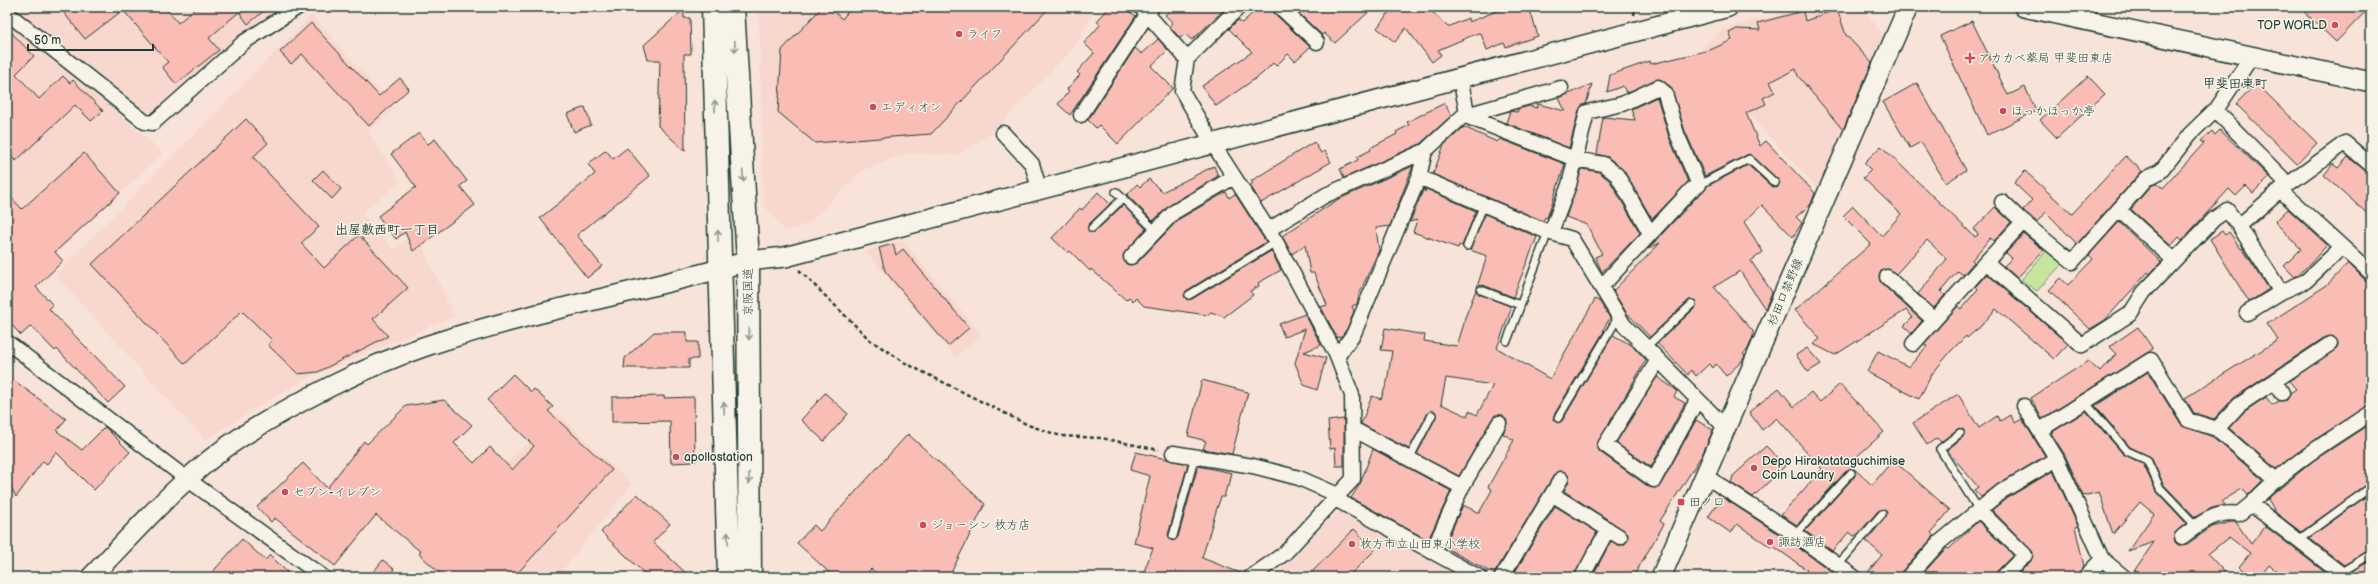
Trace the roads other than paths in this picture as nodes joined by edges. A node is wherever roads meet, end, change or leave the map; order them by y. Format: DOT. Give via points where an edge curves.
graph roads {
  1 [pos="298,7"];
  2 [pos="713,7"];
  3 [pos="733,7"];
  4 [pos="1239,7"];
  5 [pos="1280,7"];
  6 [pos="1728,7"];
  7 [pos="1908,7"];
  8 [pos="2024,7"];
  9 [pos="1146,9"];
  10 [pos="7,12"];
  11 [pos="1316,42"];
  12 [pos="2252,56"];
  13 [pos="1187,59"];
  14 [pos="1460,78"];
  15 [pos="2371,82"];
  16 [pos="1561,88"];
  17 [pos="2215,110"];
  18 [pos="1080,115"];
  19 [pos="1468,117"];
  20 [pos="1003,133"];
  21 [pos="1213,144"];
  22 [pos="1425,151"];
  23 [pos="1575,159"];
  24 [pos="2371,165"];
  25 [pos="1234,177"];
  26 [pos="1419,177"];
  27 [pos="1775,183"];
  28 [pos="1699,185"];
  29 [pos="2284,187"];
  30 [pos="1039,188"];
  31 [pos="1116,192"];
  32 [pos="1122,198"];
  33 [pos="2002,202"];
  34 [pos="1484,204"];
  35 [pos="2119,210"];
  36 [pos="2023,222"];
  37 [pos="2239,226"];
  38 [pos="1092,228"];
  39 [pos="1156,230"];
  40 [pos="1268,230"];
  41 [pos="1549,232"];
  42 [pos="1650,233"];
  43 [pos="1276,242"];
  44 [pos="1467,246"];
  45 [pos="2342,247"];
  46 [pos="1131,257"];
  47 [pos="2174,260"];
  48 [pos="748,261"];
  49 [pos="1986,262"];
  50 [pos="719,269"];
  51 [pos="2371,273"];
  52 [pos="1887,277"];
  53 [pos="1602,286"];
  54 [pos="1480,290"];
  55 [pos="2281,292"];
  56 [pos="1188,295"];
  57 [pos="1692,304"];
  58 [pos="1520,305"];
  59 [pos="2247,313"];
  60 [pos="1620,316"];
  61 [pos="1934,320"];
  62 [pos="1507,340"];
  63 [pos="7,342"];
  64 [pos="1913,344"];
  65 [pos="2330,344"];
  66 [pos="1646,347"];
  67 [pos="1337,357"];
  68 [pos="1658,360"];
  69 [pos="1697,400"];
  70 [pos="2085,402"];
  71 [pos="2024,406"];
  72 [pos="2371,413"];
  73 [pos="1432,415"];
  74 [pos="1558,418"];
  75 [pos="1499,423"];
  76 [pos="1726,428"];
  77 [pos="1353,429"];
  78 [pos="2217,429"];
  79 [pos="2040,430"];
  80 [pos="1960,433"];
  81 [pos="1173,453"];
  82 [pos="1195,456"];
  83 [pos="1409,459"];
  84 [pos="2057,459"];
  85 [pos="1851,473"];
  86 [pos="1705,476"];
  87 [pos="188,479"];
  88 [pos="1561,479"];
  89 [pos="2275,479"];
  90 [pos="1462,487"];
  91 [pos="2371,487"];
  92 [pos="1552,494"];
  93 [pos="1337,497"];
  94 [pos="2252,504"];
  95 [pos="1979,510"];
  96 [pos="1882,514"];
  97 [pos="2196,526"];
  98 [pos="1608,529"];
  99 [pos="1795,535"];
  100 [pos="1173,536"];
  101 [pos="1620,537"];
  102 [pos="2182,537"];
  103 [pos="2297,540"];
  104 [pos="1432,552"];
  105 [pos="2371,554"];
  106 [pos="2102,559"];
  107 [pos="1846,573"];
  108 [pos="2341,575"];
  109 [pos="91,577"];
  110 [pos="323,577"];
  111 [pos="729,577"];
  112 [pos="750,577"];
  113 [pos="1251,577"];
  114 [pos="1479,577"];
  115 [pos="1502,577"];
  116 [pos="1582,577"];
  117 [pos="1661,577"];
  118 [pos="1908,577"];
  119 [pos="2003,577"];
  120 [pos="2086,577"];
  121 [pos="2124,577"];
  1 -- 10 [label="street" via="244,42 153,123 145,122"];
  50 -- 2 [label="highway, one-way"];
  3 -- 48 [label="highway, 京阪国道, one-way"];
  4 -- 13 [label="street"];
  5 -- 11 [label="street"];
  6 -- 14 [label="street"];
  7 -- 76 [label="street, 杉田口禁野線"];
  8 -- 12 [label="street"];
  9 -- 13 [label="street"];
  9 -- 18 [label="street"];
  12 -- 15 [label="street"];
  12 -- 17 [label="street"];
  13 -- 21 [label="street" via="1182,91"];
  14 -- 19 [label="street"];
  14 -- 21 [label="street"];
  16 -- 19 [label="street"];
  17 -- 29 [label="street"];
  17 -- 35 [label="street" via="2190,134 2161,171 2146,180"];
  19 -- 22 [label="street" via="1463,116"];
  19 -- 23 [label="street"];
  20 -- 30 [label="street" via="1032,164"];
  21 -- 25 [label="street"];
  21 -- 30 [label="street"];
  22 -- 26 [label="street"];
  22 -- 40 [label="street" via="1326,195"];
  23 -- 28 [label="street" via="1587,112 1622,104 1658,86 1665,93 1677,134"];
  23 -- 41 [label="street" via="1568,185"];
  23 -- 42 [label="street" via="1603,164 1617,175"];
  24 -- 29 [label="street" via="2345,143"];
  25 -- 39 [label="street" via="1174,212"];
  25 -- 40 [label="street"];
  26 -- 34 [label="street"];
  26 -- 67 [label="street" via="1354,333"];
  27 -- 28 [label="lane" via="1749,159"];
  28 -- 42 [label="street" via="1691,190"];
  29 -- 37 [label="street"];
  29 -- 45 [label="street"];
  30 -- 48 [label="street" via="785,257"];
  31 -- 32 [label="lane"];
  32 -- 38 [label="lane"];
  32 -- 39 [label="lane"];
  33 -- 36 [label="street"];
  34 -- 41 [label="street"];
  34 -- 44 [label="lane"];
  35 -- 36 [label="street" via="2072,262"];
  35 -- 47 [label="street"];
  36 -- 49 [label="street"];
  37 -- 47 [label="street" via="2227,210 2214,219"];
  37 -- 55 [label="street"];
  39 -- 46 [label="street"];
  40 -- 43 [label="street"];
  41 -- 53 [label="street" via="1572,239"];
  41 -- 58 [label="lane"];
  42 -- 53 [label="street"];
  43 -- 56 [label="lane"];
  43 -- 67 [label="street"];
  45 -- 51 [label="street"];
  45 -- 55 [label="street" via="2306,281"];
  47 -- 49 [label="street" via="2144,292 2130,314 2082,345"];
  48 -- 50 [label="street"];
  48 -- 112 [label="highway, 京阪国道, one-way"];
  49 -- 61 [label="street"];
  50 -- 87 [label="street" via="425,346 289,409 240,438"];
  111 -- 50 [label="highway, one-way"];
  52 -- 61 [label="street"];
  53 -- 60 [label="street"];
  54 -- 58 [label="lane"];
  55 -- 59 [label="street"];
  57 -- 66 [label="lane"];
  58 -- 62 [label="lane"];
  60 -- 66 [label="street" via="1624,325"];
  60 -- 74 [label="lane"];
  61 -- 64 [label="street"];
  63 -- 87 [label="street"];
  65 -- 78 [label="street" via="2278,387 2238,405"];
  66 -- 68 [label="street"];
  67 -- 77 [label="street" via="1352,395"];
  68 -- 69 [label="street"];
  68 -- 69 [label="street" via="1605,445 1654,480"];
  69 -- 76 [label="street"];
  70 -- 78 [label="street" via="2151,360 2188,420"];
  70 -- 79 [label="street"];
  70 -- 97 [label="lane" via="2127,451 2147,460 2160,488"];
  71 -- 79 [label="street"];
  72 -- 89 [label="street" via="2297,461"];
  73 -- 83 [label="lane"];
  75 -- 90 [label="street"];
  76 -- 86 [label="street, 杉田口禁野線"];
  77 -- 83 [label="street"];
  77 -- 93 [label="street" via="1353,479"];
  78 -- 89 [label="street"];
  79 -- 84 [label="street"];
  80 -- 95 [label="lane" via="1940,449"];
  81 -- 82 [label="street"];
  82 -- 93 [label="street" via="1253,466 1299,478"];
  82 -- 100 [label="lane"];
  83 -- 90 [label="street"];
  84 -- 95 [label="street" via="2002,491"];
  84 -- 106 [label="street"];
  85 -- 99 [label="lane"];
  86 -- 99 [label="street"];
  86 -- 117 [label="street, 杉田口禁野線"];
  87 -- 109 [label="street"];
  87 -- 110 [label="street"];
  88 -- 92 [label="street"];
  89 -- 94 [label="street"];
  90 -- 104 [label="street"];
  91 -- 103 [label="lane"];
  92 -- 98 [label="street"];
  92 -- 115 [label="street"];
  93 -- 104 [label="street"];
  93 -- 113 [label="street" via="1285,553"];
  94 -- 97 [label="street" via="2239,514 2227,512"];
  94 -- 103 [label="street"];
  95 -- 118 [label="street" via="1940,542"];
  95 -- 119 [label="street" via="2025,555"];
  96 -- 107 [label="lane"];
  97 -- 102 [label="street"];
  98 -- 101 [label="street"];
  98 -- 116 [label="street"];
  99 -- 107 [label="street"];
  103 -- 108 [label="street"];
  104 -- 114 [label="street"];
  105 -- 108 [label="lane"];
  106 -- 120 [label="street"];
  106 -- 121 [label="street"];
}
